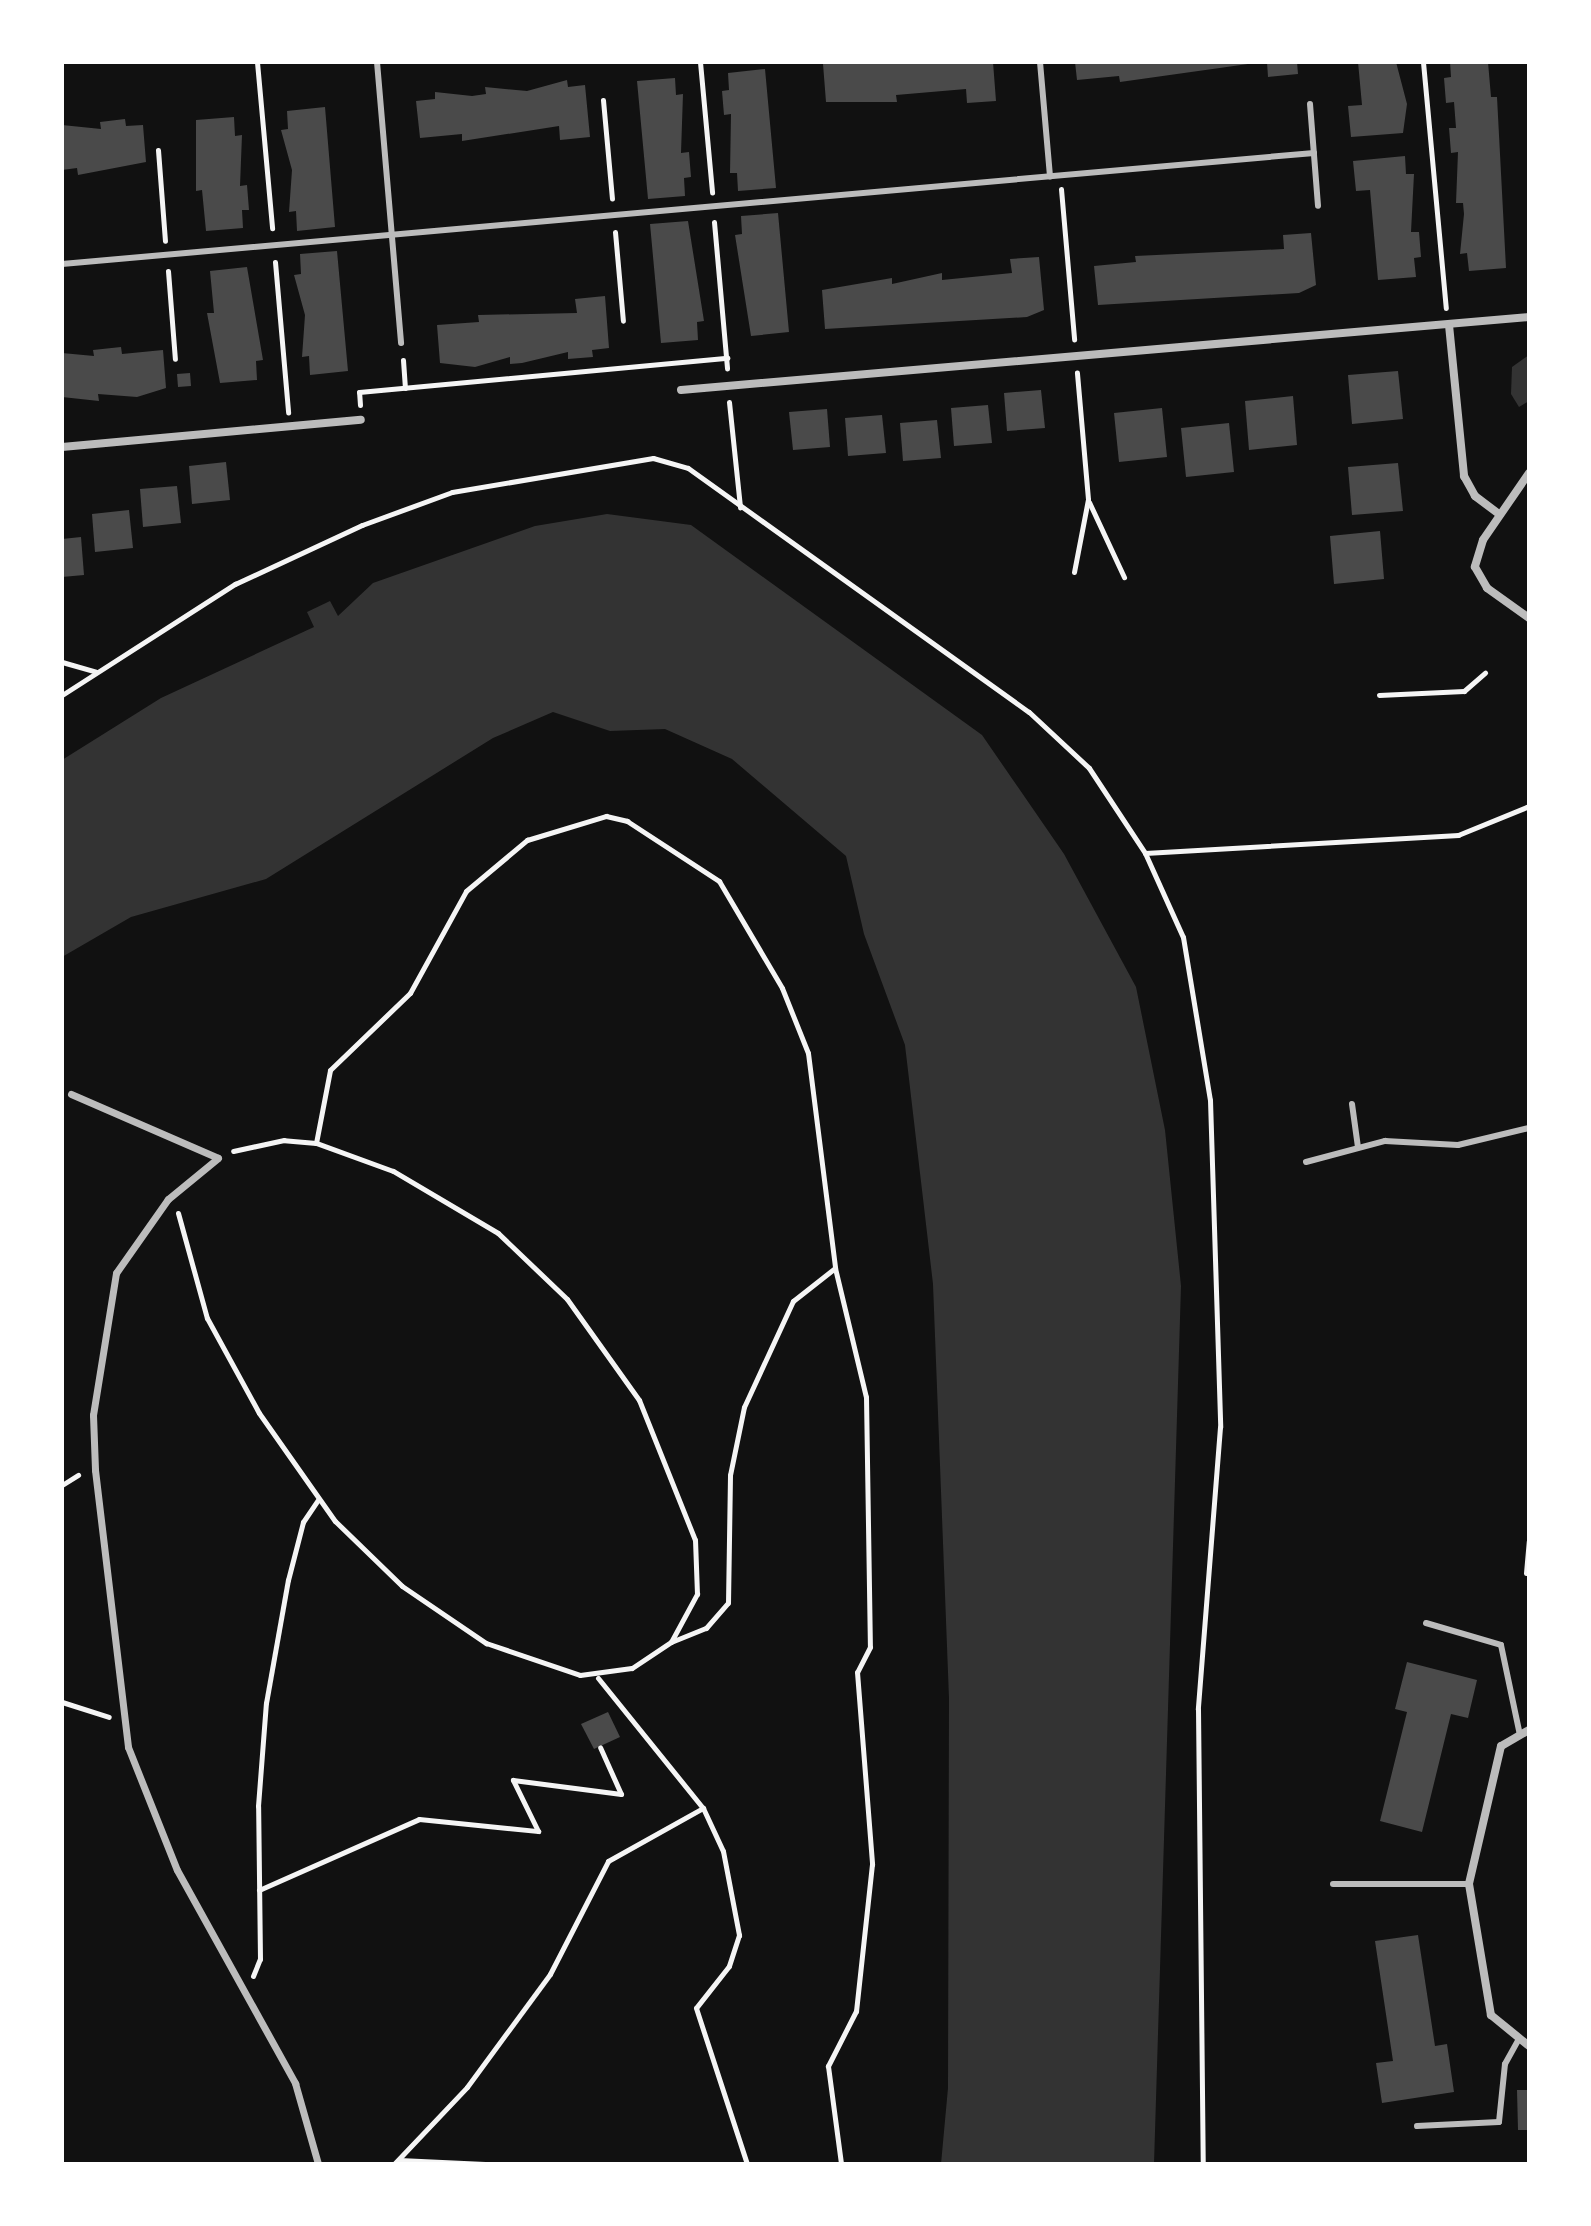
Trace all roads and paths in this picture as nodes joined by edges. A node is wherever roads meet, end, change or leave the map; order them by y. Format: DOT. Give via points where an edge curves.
graph roads {
  1 [pos="377,62"];
  2 [pos="1040,62"];
  3 [pos="1423,62"];
  4 [pos="1310,104"];
  5 [pos="1314,153"];
  6 [pos="1060,176"];
  7 [pos="1050,177"];
  8 [pos="1318,206"];
  9 [pos="392,235"];
  10 [pos="62,264"];
  11 [pos="1529,317"];
  12 [pos="1448,325"];
  13 [pos="401,343"];
  14 [pos="1076,356"];
  15 [pos="727,358"];
  16 [pos="405,388"];
  17 [pos="681,390"];
  18 [pos="729,409"];
  19 [pos="361,420"];
  20 [pos="62,447"];
  21 [pos="1529,473"];
  22 [pos="1088,499"];
  23 [pos="740,507"];
  24 [pos="1500,515"];
  25 [pos="1074,572"];
  26 [pos="1124,577"];
  27 [pos="1529,618"];
  28 [pos="62,662"];
  29 [pos="97,673"];
  30 [pos="1485,673"];
  31 [pos="62,695"];
  32 [pos="1379,695"];
  33 [pos="1529,806"];
  34 [pos="1145,853"];
  35 [pos="71,1094"];
  36 [pos="1352,1104"];
  37 [pos="1529,1128"];
  38 [pos="316,1143"];
  39 [pos="1358,1147"];
  40 [pos="218,1158"];
  41 [pos="1306,1162"];
  42 [pos="175,1192"];
  43 [pos="835,1268"];
  44 [pos="318,1500"];
  45 [pos="1529,1541"];
  46 [pos="1526,1573"];
  47 [pos="1426,1623"];
  48 [pos="671,1642"];
  49 [pos="597,1677"];
  50 [pos="62,1702"];
  51 [pos="122,1717"];
  52 [pos="1525,1732"];
  53 [pos="600,1747"];
  54 [pos="703,1808"];
  55 [pos="1333,1884"];
  56 [pos="1469,1884"];
  57 [pos="259,1890"];
  58 [pos="245,1983"];
  59 [pos="1519,2039"];
  60 [pos="1529,2046"];
  61 [pos="1417,2126"];
  62 [pos="396,2162"];
  63 [pos="422,2162"];
  64 [pos="318,2164"];
  65 [pos="485,2164"];
  66 [pos="747,2164"];
  67 [pos="841,2164"];
  68 [pos="1203,2164"];
  1 -- 9 [label="lane"];
  2 -- 7 [label="lane"];
  3 -- 12 [label="path"];
  4 -- 5 [label="lane"];
  5 -- 6 [label="lane"];
  5 -- 8 [label="lane"];
  6 -- 7 [label="lane"];
  6 -- 14 [label="path"];
  7 -- 9 [label="lane"];
  9 -- 10 [label="lane"];
  9 -- 13 [label="lane"];
  11 -- 12 [label="street"];
  12 -- 14 [label="street"];
  12 -- 24 [label="street" via="1464,476 1475,496"];
  13 -- 16 [label="path"];
  14 -- 17 [label="street"];
  14 -- 22 [label="path"];
  15 -- 16 [label="path"];
  16 -- 19 [label="path" via="359,392"];
  18 -- 23 [label="path"];
  19 -- 20 [label="street"];
  21 -- 24 [label="street"];
  22 -- 25 [label="path"];
  22 -- 26 [label="path"];
  23 -- 29 [label="path" via="688,468 653,458 452,492 267,567"];
  23 -- 34 [label="path" via="1053,730 1089,768"];
  24 -- 27 [label="street" via="1478,549 1477,575"];
  28 -- 29 [label="path"];
  29 -- 31 [label="path"];
  30 -- 32 [label="path" via="1464,691"];
  33 -- 34 [label="path" via="1458,835"];
  34 -- 68 [label="path" via="1193,970 1215,1164 1220,1427 1198,1709"];
  35 -- 40 [label="street"];
  36 -- 39 [label="lane"];
  37 -- 39 [label="lane" via="1458,1145 1398,1140"];
  38 -- 40 [label="path" via="284,1140"];
  38 -- 43 [label="path" via="327,1075 401,1006 466,891 527,840 585,822 627,821 699,863 752,931 808,1053"];
  38 -- 48 [label="path" via="415,1181 479,1219 543,1272 601,1341 639,1400 695,1540 697,1594"];
  39 -- 41 [label="lane"];
  40 -- 42 [label="street"];
  42 -- 44 [label="path" via="207,1318"];
  42 -- 51 [label="street" via="116,1273 93,1415"];
  43 -- 48 [label="path" via="793,1301 744,1407 730,1475 728,1603 706,1628"];
  43 -- 67 [label="path" via="866,1397 870,1647 857,1672 872,1864 856,2011 828,2066"];
  44 -- 49 [label="path" via="384,1570 463,1631 536,1664"];
  44 -- 57 [label="path" via="303,1522 274,1643 259,1772"];
  45 -- 46 [label="path"];
  47 -- 52 [label="lane" via="1501,1645"];
  48 -- 49 [label="path" via="632,1668"];
  49 -- 54 [label="path"];
  50 -- 51 [label="path" via="90,1717"];
  51 -- 58 [label="street" via="170,1855"];
  52 -- 56 [label="street" via="1501,1746"];
  53 -- 57 [label="path" via="621,1794 513,1780 538,1831 419,1819"];
  54 -- 62 [label="path" via="608,1861 550,1974 467,2087"];
  54 -- 66 [label="path" via="734,1891 739,1935 729,1966 696,2008"];
  55 -- 56 [label="lane"];
  56 -- 59 [label="street" via="1491,2015"];
  57 -- 58 [label="path" via="260,1959"];
  58 -- 64 [label="street" via="295,2083"];
  59 -- 60 [label="street"];
  59 -- 61 [label="lane" via="1505,2064 1499,2122"];
  62 -- 63 [label="path"];
  63 -- 65 [label="path"];
}
